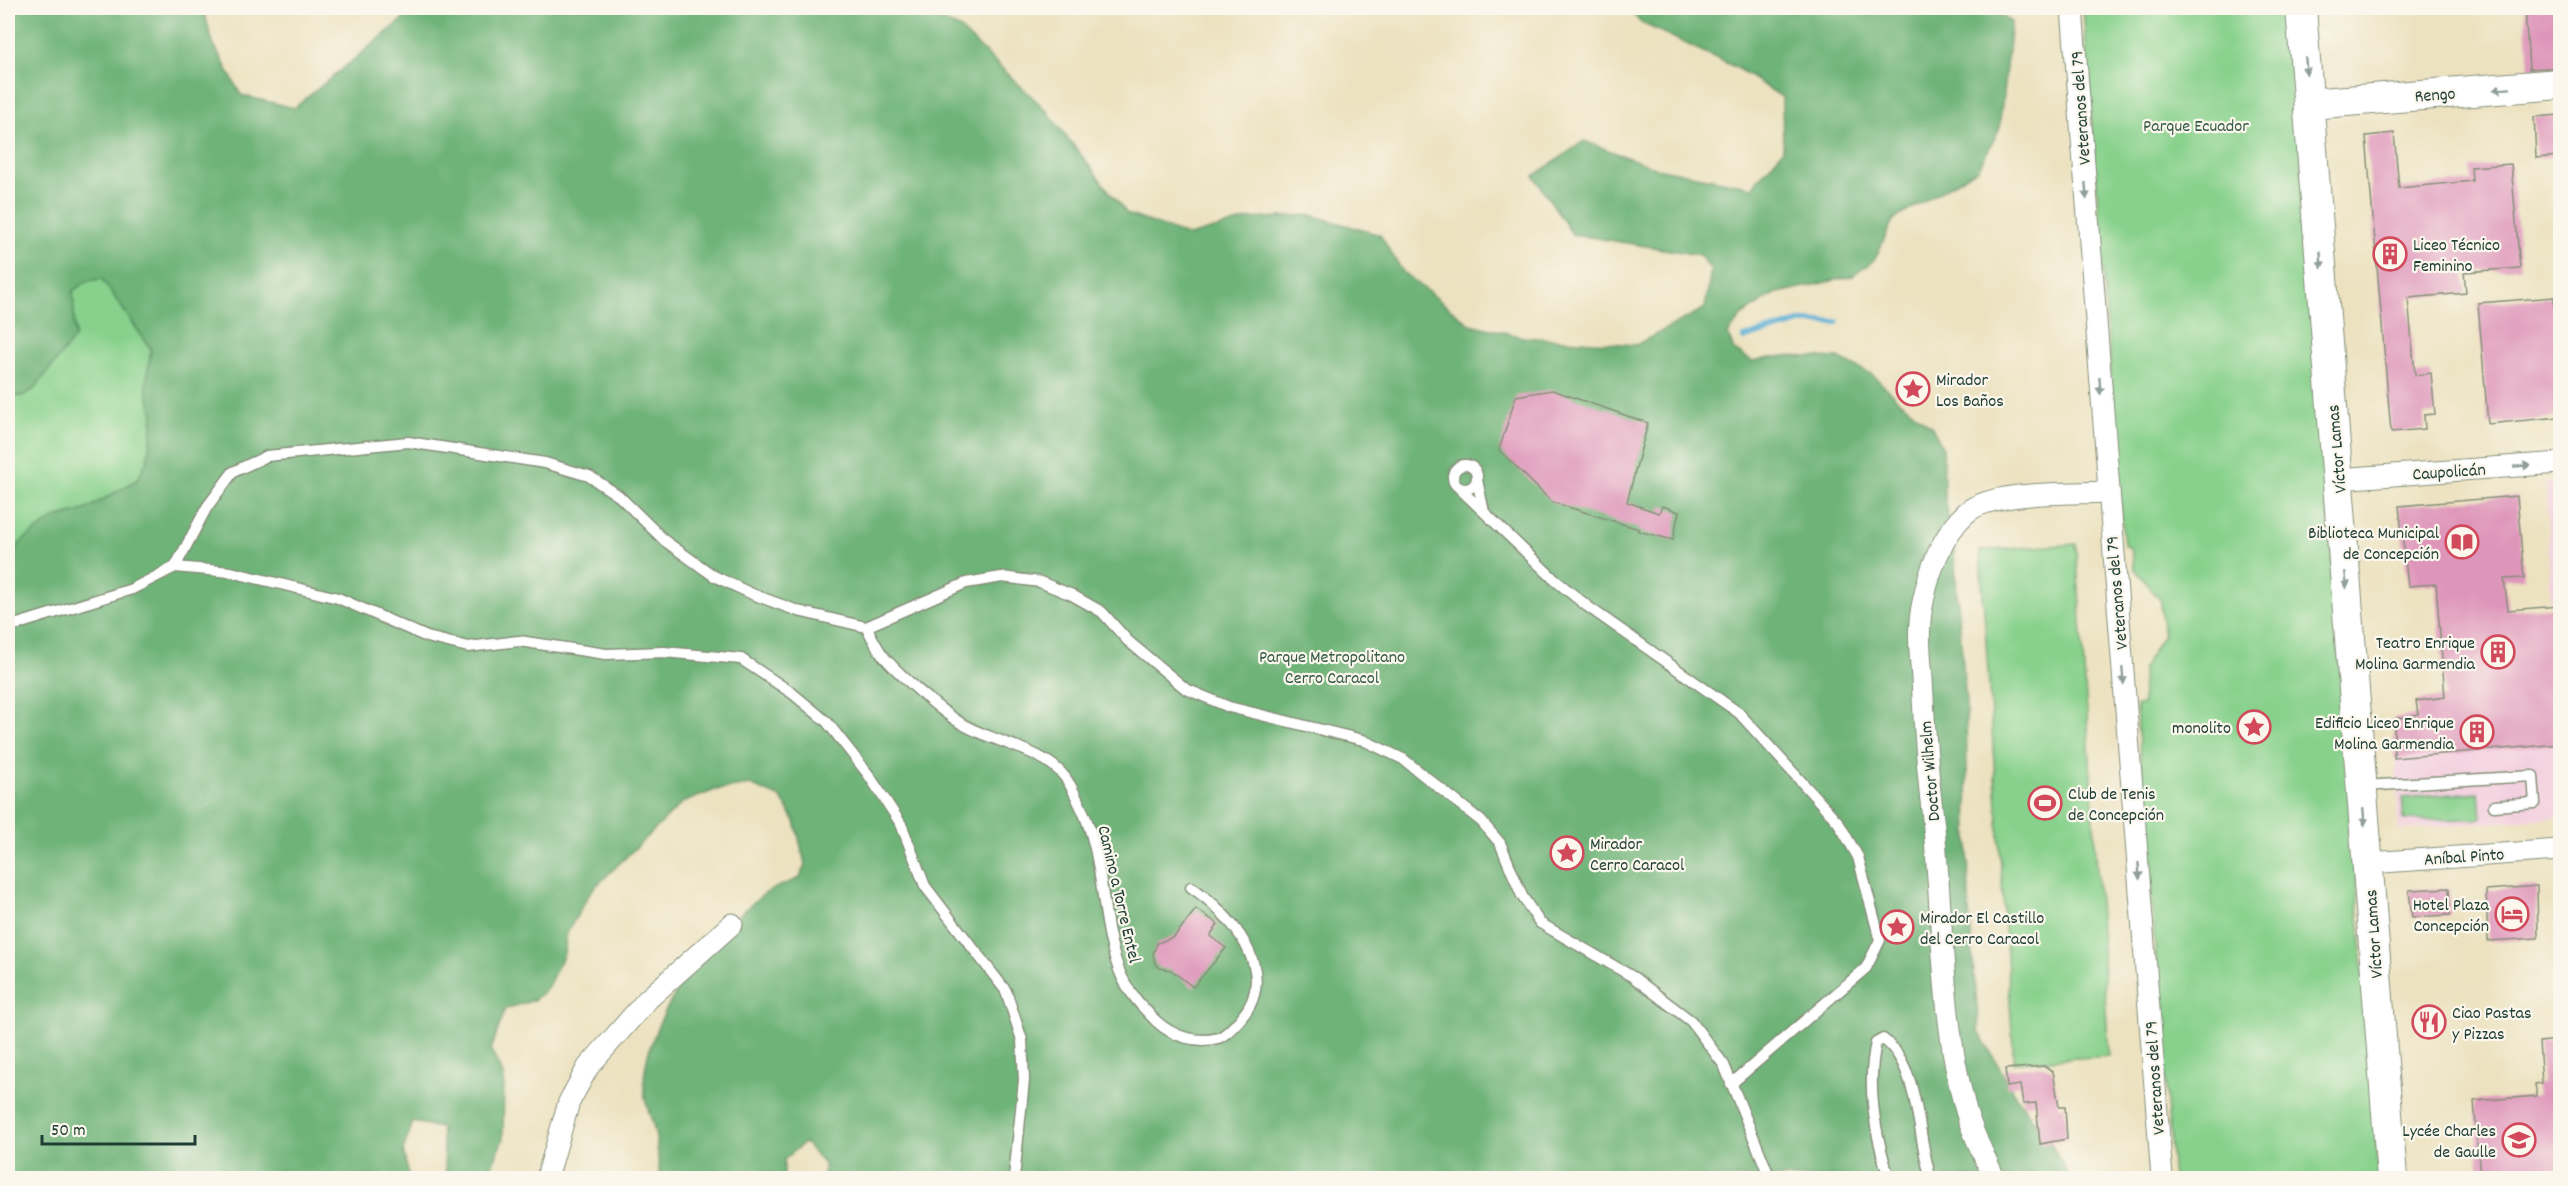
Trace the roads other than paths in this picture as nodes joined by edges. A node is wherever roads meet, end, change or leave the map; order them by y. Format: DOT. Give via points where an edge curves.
graph roads {
  1 [pos="2072,8"];
  2 [pos="2301,8"];
  3 [pos="2560,84"];
  4 [pos="2309,104"];
  5 [pos="2560,463"];
  6 [pos="2338,479"];
  7 [pos="1477,480"];
  8 [pos="1459,488"];
  9 [pos="2107,492"];
  10 [pos="1485,513"];
  11 [pos="175,567"];
  12 [pos="8,627"];
  13 [pos="866,627"];
  14 [pos="2362,786"];
  15 [pos="2493,806"];
  16 [pos="2560,850"];
  17 [pos="2368,863"];
  18 [pos="1191,887"];
  19 [pos="732,924"];
  20 [pos="1731,1084"];
  21 [pos="548,1179"];
  22 [pos="1014,1179"];
  23 [pos="1770,1179"];
  24 [pos="1888,1179"];
  25 [pos="1931,1179"];
  26 [pos="1994,1179"];
  27 [pos="2162,1179"];
  28 [pos="2392,1179"];
  1 -- 9 [label="street, Veteranos del 79, one-way"];
  2 -- 4 [label="main road, Víctor Lamas, one-way"];
  3 -- 4 [label="main road, Rengo, one-way"];
  4 -- 6 [label="main road, Víctor Lamas, one-way"];
  6 -- 5 [label="street, Caupolicán, one-way"];
  6 -- 14 [label="main road, Víctor Lamas, one-way"];
  7 -- 8 [label="lane" via="1472,487"];
  7 -- 8 [label="lane" via="1470,465 1457,466 1453,481"];
  7 -- 10 [label="lane"];
  8 -- 10 [label="lane"];
  9 -- 26 [label="street, Doctor Wilhelm" via="1982,502 1951,531 1933,565 1923,602 1919,629 1925,746 1946,980 1965,1109"];
  9 -- 27 [label="street, Veteranos del 79, one-way"];
  10 -- 20 [label="lane" via="1587,606 1738,713 1838,822 1858,857 1880,940 1866,968"];
  11 -- 12 [label="lane" via="132,590"];
  11 -- 13 [label="lane" via="207,507 233,472 267,456 408,442 545,463 589,477 619,496 665,541 714,576 798,611"];
  11 -- 22 [label="lane" via="231,572 338,598 427,637 468,647 519,641 606,654 664,652 741,659 792,693 826,722 868,774 901,824 925,886 1006,991 1022,1040 1024,1080"];
  13 -- 18 [label="lane, Camino a Torre Entel" via="883,656 955,720 984,736 1043,758 1064,775 1081,806 1092,840 1119,970 1135,999 1162,1027 1179,1038 1219,1038 1246,1012 1254,993 1255,967 1230,921 1211,900"];
  13 -- 20 [label="lane" via="966,583 1002,577 1040,582 1102,612 1128,641 1186,689 1229,707 1363,740 1403,759 1481,822 1500,843 1522,896 1540,923 1633,976 1691,1021 1724,1065"];
  14 -- 15 [label="lane" via="2532,776 2535,804"];
  14 -- 17 [label="main road, Víctor Lamas, one-way"];
  16 -- 17 [label="street, Aníbal Pinto"];
  17 -- 28 [label="main road, Víctor Lamas"];
  19 -- 21 [label="street" via="648,999 588,1067 569,1102"];
  20 -- 23 [label="lane"];
  24 -- 25 [label="lane" via="1880,1150 1872,1069 1876,1043 1883,1039 1891,1044 1903,1066"];
}
